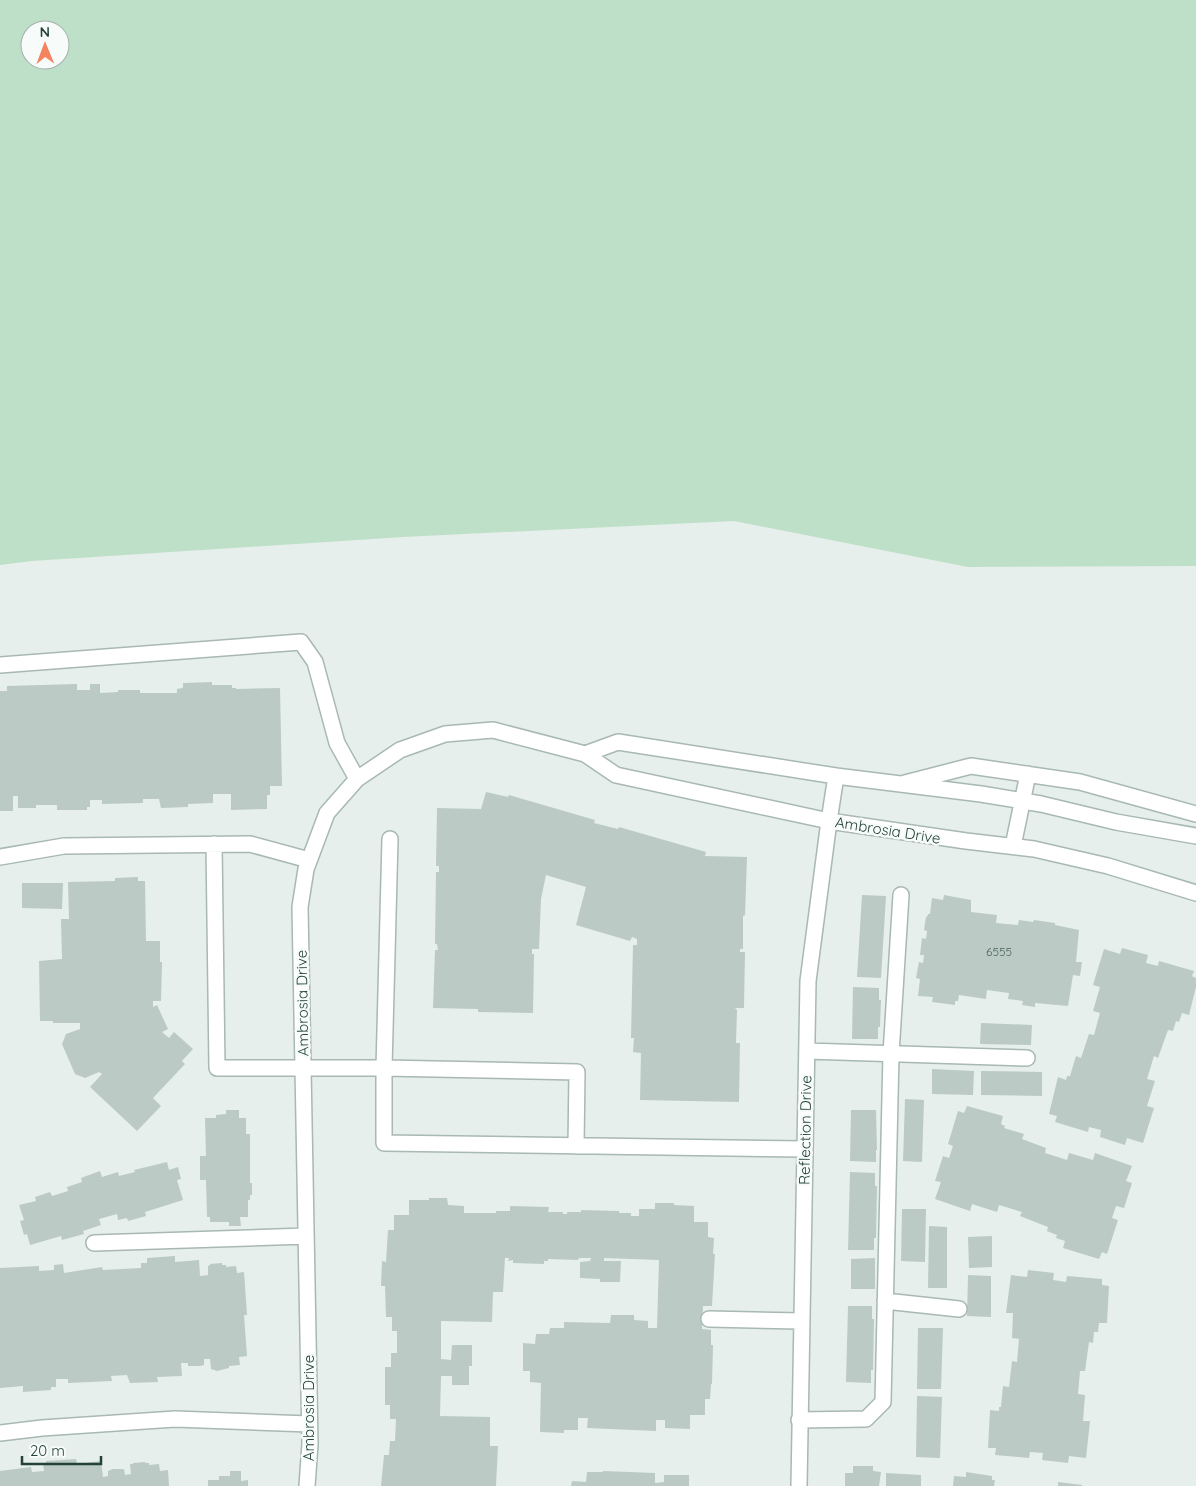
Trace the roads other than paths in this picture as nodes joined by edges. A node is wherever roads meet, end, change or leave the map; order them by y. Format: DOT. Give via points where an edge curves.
graph roads {
  1 [pos="0,665"];
  2 [pos="585,754"];
  3 [pos="1028,774"];
  4 [pos="836,776"];
  5 [pos="357,779"];
  6 [pos="898,784"];
  7 [pos="1022,802"];
  8 [pos="1196,814"];
  9 [pos="829,821"];
  10 [pos="1196,836"];
  11 [pos="390,839"];
  12 [pos="214,844"];
  13 [pos="1013,846"];
  14 [pos="0,857"];
  15 [pos="309,860"];
  16 [pos="1196,893"];
  17 [pos="901,895"];
  18 [pos="807,1051"];
  19 [pos="891,1054"];
  20 [pos="1026,1058"];
  21 [pos="303,1068"];
  22 [pos="384,1068"];
  23 [pos="576,1146"];
  24 [pos="805,1149"];
  25 [pos="306,1236"];
  26 [pos="94,1243"];
  27 [pos="885,1301"];
  28 [pos="959,1309"];
  29 [pos="709,1320"];
  30 [pos="802,1321"];
  31 [pos="800,1420"];
  32 [pos="309,1424"];
  33 [pos="0,1433"];
  34 [pos="307,1486"];
  35 [pos="799,1486"];
  1 -- 5 [label="street" via="301,642 314,662 337,743"];
  2 -- 4 [label="street" via="618,742"];
  2 -- 5 [label="street, Ambrosia Drive" via="493,730 445,734 400,750"];
  2 -- 9 [label="street, Ambrosia Drive" via="616,775"];
  3 -- 6 [label="street" via="971,766"];
  3 -- 7 [label="street"];
  3 -- 8 [label="street" via="1080,782"];
  4 -- 6 [label="street"];
  4 -- 9 [label="street, Reflection Drive"];
  5 -- 15 [label="street, Ambrosia Drive" via="327,813"];
  6 -- 7 [label="street"];
  7 -- 10 [label="street"];
  7 -- 13 [label="street"];
  9 -- 13 [label="street, Ambrosia Drive"];
  9 -- 18 [label="street, Reflection Drive" via="808,981"];
  11 -- 22 [label="street"];
  12 -- 14 [label="street" via="64,846"];
  12 -- 15 [label="street" via="250,844"];
  12 -- 21 [label="street" via="217,1068"];
  13 -- 16 [label="street, Ambrosia Drive" via="1108,866"];
  15 -- 21 [label="street, Ambrosia Drive" via="300,908"];
  17 -- 19 [label="street"];
  18 -- 19 [label="street"];
  18 -- 24 [label="street, Reflection Drive"];
  19 -- 20 [label="street"];
  19 -- 27 [label="street"];
  21 -- 22 [label="street"];
  21 -- 25 [label="street, Ambrosia Drive"];
  22 -- 23 [label="street" via="384,1143"];
  22 -- 23 [label="street" via="577,1072"];
  23 -- 24 [label="street"];
  24 -- 30 [label="street, Reflection Drive"];
  25 -- 26 [label="street"];
  25 -- 32 [label="street, Ambrosia Drive"];
  27 -- 28 [label="street"];
  27 -- 31 [label="street" via="883,1402 866,1419"];
  29 -- 30 [label="street"];
  30 -- 31 [label="street, Reflection Drive"];
  31 -- 35 [label="street, Reflection Drive"];
  32 -- 33 [label="street" via="174,1419"];
  32 -- 34 [label="street, Ambrosia Drive"];
}
